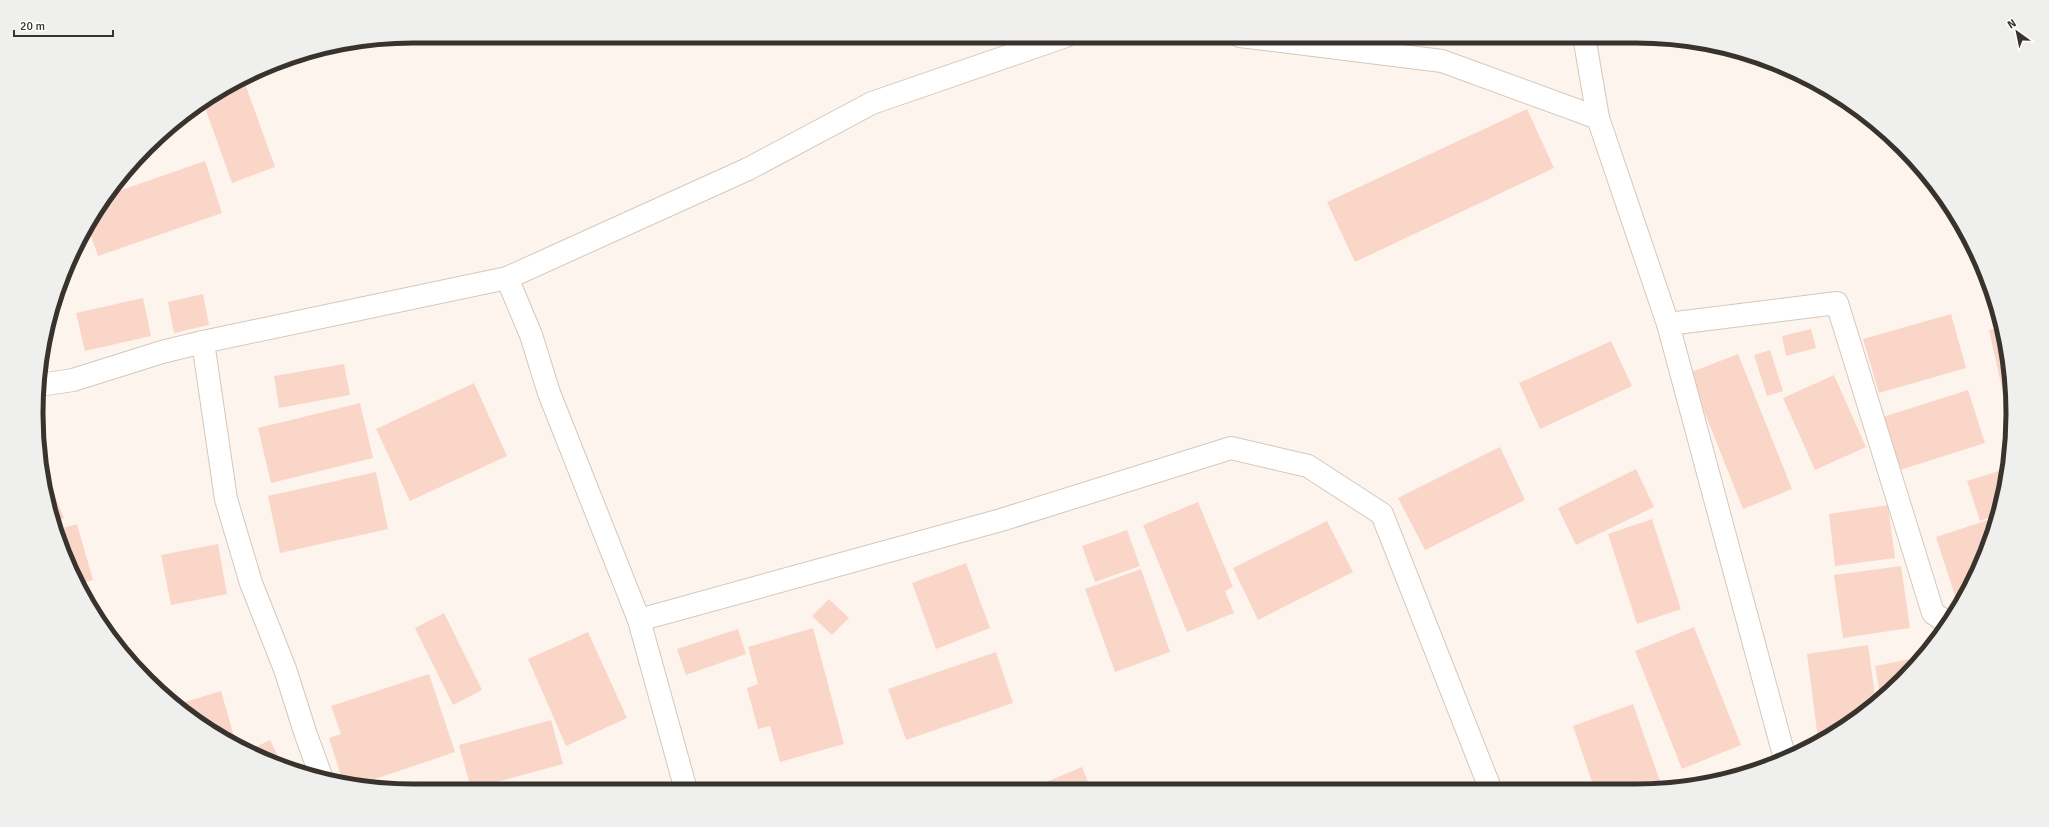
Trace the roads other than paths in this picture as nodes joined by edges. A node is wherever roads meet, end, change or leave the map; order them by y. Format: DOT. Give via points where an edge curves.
graph roads {
  1 [pos="1046,43"];
  2 [pos="1297,43"];
  3 [pos="1585,43"];
  4 [pos="1598,118"];
  5 [pos="507,278"];
  6 [pos="1668,324"];
  7 [pos="203,342"];
  8 [pos="44,384"];
  9 [pos="639,620"];
  10 [pos="1943,620"];
  11 [pos="1783,753"];
  12 [pos="319,771"];
  13 [pos="684,784"];
  14 [pos="1488,784"];
  1 -- 5 [label="street" via="872,103 748,168"];
  2 -- 4 [label="street" via="1442,61"];
  3 -- 4 [label="street"];
  4 -- 6 [label="street"];
  5 -- 7 [label="street"];
  5 -- 9 [label="street" via="531,335 548,393"];
  6 -- 10 [label="street" via="1837,303 1933,613"];
  6 -- 11 [label="street"];
  7 -- 8 [label="street" via="73,380"];
  7 -- 12 [label="street" via="226,499 251,583 285,669"];
  9 -- 13 [label="street"];
  9 -- 14 [label="street" via="1001,520 1230,448 1308,466 1382,514"];
}
